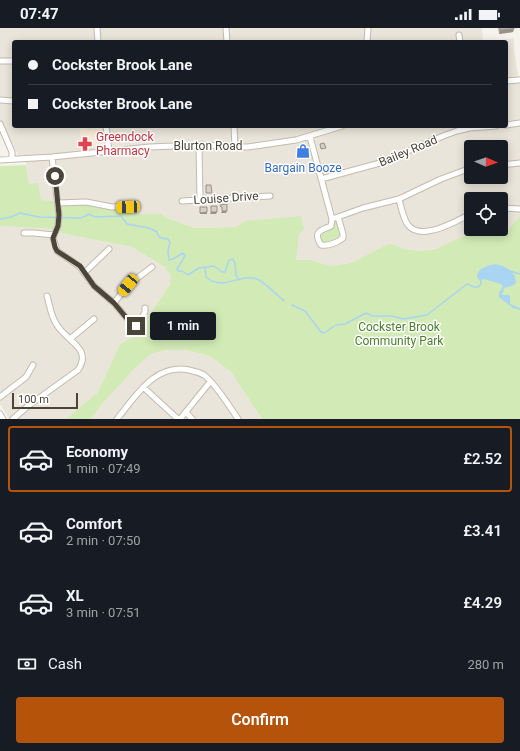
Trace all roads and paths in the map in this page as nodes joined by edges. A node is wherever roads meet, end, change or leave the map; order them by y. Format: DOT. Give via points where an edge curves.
graph roads {
  1 [pos="97,28"];
  2 [pos="226,28"];
  3 [pos="368,28"];
  4 [pos="459,35"];
  5 [pos="98,40"];
  6 [pos="227,40"];
  7 [pos="368,40"];
  8 [pos="460,40"];
  9 [pos="0,61"];
  10 [pos="12,61"];
  11 [pos="520,80"];
  12 [pos="508,81"];
  13 [pos="0,100"];
  14 [pos="12,101"];
  15 [pos="520,123"];
  16 [pos="0,124"];
  17 [pos="508,125"];
  18 [pos="106,128"];
  19 [pos="234,128"];
  20 [pos="336,128"];
  21 [pos="469,128"];
  22 [pos="310,137"];
  23 [pos="199,145"];
  24 [pos="235,147"];
  25 [pos="109,151"];
  26 [pos="52,157"];
  27 [pos="12,159"];
  28 [pos="0,160"];
  29 [pos="520,163"];
  30 [pos="508,164"];
  31 [pos="464,171"];
  32 [pos="321,179"];
  33 [pos="270,196"];
  34 [pos="399,199"];
  35 [pos="200,200"];
  36 [pos="182,201"];
  37 [pos="58,203"];
  38 [pos="130,208"];
  39 [pos="508,208"];
  40 [pos="520,209"];
  41 [pos="338,217"];
  42 [pos="464,217"];
  43 [pos="332,219"];
  44 [pos="24,233"];
  45 [pos="54,235"];
  46 [pos="106,249"];
  47 [pos="148,268"];
  48 [pos="84,273"];
  49 [pos="47,296"];
  50 [pos="114,303"];
  51 [pos="145,308"];
  52 [pos="94,319"];
  53 [pos="70,339"];
  54 [pos="33,365"];
  55 [pos="210,382"];
  56 [pos="143,387"];
  57 [pos="0,397"];
  58 [pos="186,412"];
  59 [pos="0,414"];
  60 [pos="3,419"];
  61 [pos="13,419"];
  62 [pos="117,419"];
  63 [pos="179,419"];
  64 [pos="192,419"];
  65 [pos="238,419"];
  1 -- 5 [label="street"];
  2 -- 6 [label="street"];
  3 -- 7 [label="street"];
  4 -- 8 [label="street"];
  9 -- 10 [label="street"];
  11 -- 12 [label="street"];
  13 -- 14 [label="street"];
  15 -- 17 [label="street"];
  16 -- 27 [label="street" via="12,152"];
  18 -- 25 [label="street"];
  19 -- 24 [label="street"];
  20 -- 22 [label="street, Blurton Road"];
  21 -- 32 [label="street, Bailey Road" via="443,136 380,164"];
  22 -- 24 [label="street, Blurton Road"];
  22 -- 32 [label="street"];
  23 -- 24 [label="street, Blurton Road"];
  23 -- 25 [label="street, Blurton Road"];
  23 -- 35 [label="street"];
  25 -- 26 [label="street, Blurton Road"];
  26 -- 27 [label="street, Blurton Road"];
  26 -- 37 [label="street"];
  27 -- 28 [label="street, Blurton Road"];
  29 -- 30 [label="street"];
  31 -- 34 [label="street"];
  32 -- 43 [label="street"];
  33 -- 35 [label="street, Louise Drive"];
  34 -- 41 [label="street"];
  34 -- 42 [label="street" via="408,224 416,231 427,232"];
  35 -- 36 [label="street, Louise Drive"];
  37 -- 38 [label="street" via="86,202"];
  37 -- 45 [label="street" via="59,218"];
  39 -- 40 [label="street"];
  41 -- 43 [label="street"];
  41 -- 43 [label="street" via="343,238 328,245 321,245 319,232 331,226"];
  44 -- 45 [label="street"];
  45 -- 48 [label="street" via="57,251 74,261"];
  46 -- 48 [label="street"];
  47 -- 50 [label="street" via="128,285"];
  48 -- 50 [label="street" via="94,286"];
  49 -- 53 [label="street" via="53,319 58,328"];
  50 -- 51 [label="street" via="136,326"];
  52 -- 53 [label="street"];
  53 -- 61 [label="street" via="83,357 78,370"];
  54 -- 57 [label="street" via="26,378"];
  55 -- 56 [label="street" via="203,375 183,369 162,373"];
  55 -- 58 [label="street"];
  55 -- 65 [label="street"];
  56 -- 62 [label="street"];
  56 -- 63 [label="street"];
  58 -- 63 [label="street"];
  58 -- 64 [label="street"];
  59 -- 60 [label="street"];
}
